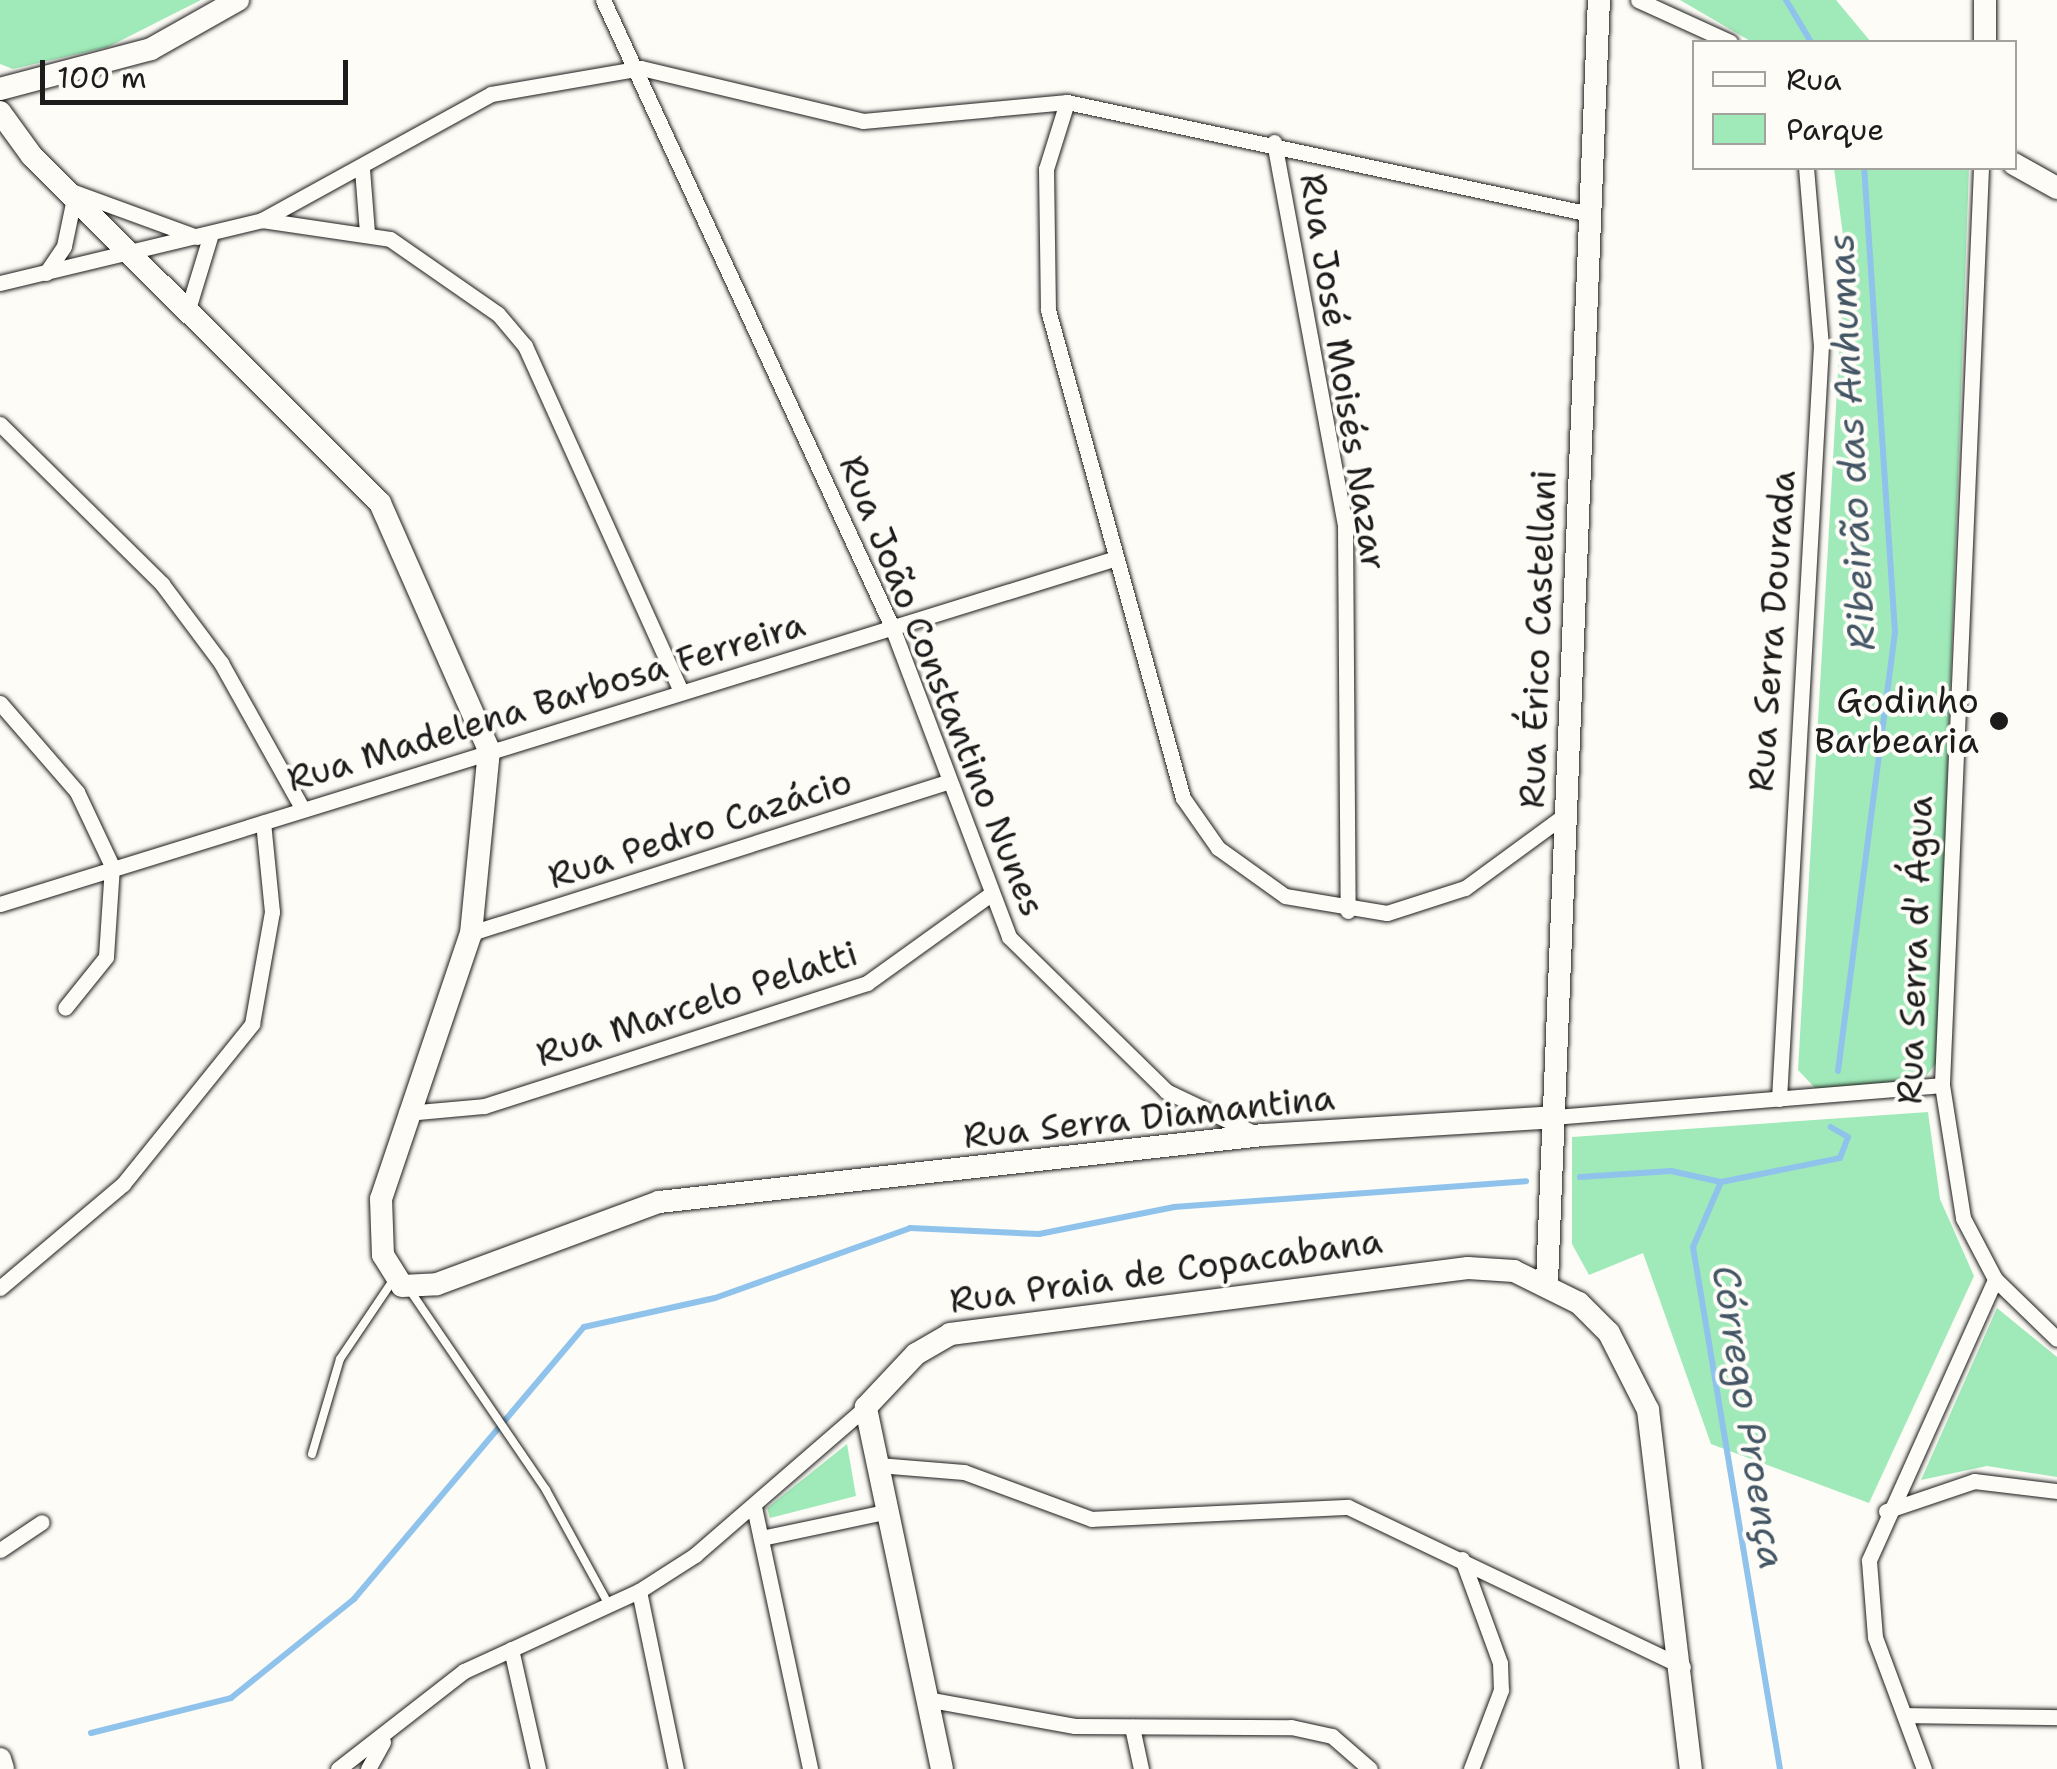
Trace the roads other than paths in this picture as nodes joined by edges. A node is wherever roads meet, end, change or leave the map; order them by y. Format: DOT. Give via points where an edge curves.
graph roads {
  1 [pos="238,0"];
  2 [pos="603,0"];
  3 [pos="1599,0"];
  4 [pos="1638,0"];
  5 [pos="1985,0"];
  6 [pos="1726,40"];
  7 [pos="1985,40"];
  8 [pos="642,68"];
  9 [pos="0,89"];
  10 [pos="1067,102"];
  11 [pos="0,112"];
  12 [pos="1274,142"];
  13 [pos="2017,166"];
  14 [pos="362,169"];
  15 [pos="1806,170"];
  16 [pos="1981,170"];
  17 [pos="2057,188"];
  18 [pos="69,193"];
  19 [pos="1590,214"];
  20 [pos="262,220"];
  21 [pos="367,232"];
  22 [pos="204,235"];
  23 [pos="130,254"];
  24 [pos="46,273"];
  25 [pos="0,282"];
  26 [pos="188,309"];
  27 [pos="0,424"];
  28 [pos="1110,560"];
  29 [pos="892,627"];
  30 [pos="680,690"];
  31 [pos="0,703"];
  32 [pos="490,750"];
  33 [pos="948,782"];
  34 [pos="302,808"];
  35 [pos="1566,814"];
  36 [pos="263,822"];
  37 [pos="112,866"];
  38 [pos="988,896"];
  39 [pos="0,904"];
  40 [pos="1348,911"];
  41 [pos="471,933"];
  42 [pos="65,1008"];
  43 [pos="1942,1085"];
  44 [pos="1779,1099"];
  45 [pos="403,1113"];
  46 [pos="1554,1117"];
  47 [pos="1263,1136"];
  48 [pos="1996,1279"];
  49 [pos="397,1280"];
  50 [pos="1547,1282"];
  51 [pos="0,1288"];
  52 [pos="2057,1338"];
  53 [pos="866,1407"];
  54 [pos="312,1454"];
  55 [pos="878,1465"];
  56 [pos="2057,1492"];
  57 [pos="754,1507"];
  58 [pos="1886,1510"];
  59 [pos="884,1512"];
  60 [pos="42,1522"];
  61 [pos="761,1538"];
  62 [pos="0,1550"];
  63 [pos="1462,1559"];
  64 [pos="640,1591"];
  65 [pos="609,1605"];
  66 [pos="511,1649"];
  67 [pos="1683,1668"];
  68 [pos="926,1699"];
  69 [pos="1905,1715"];
  70 [pos="2057,1717"];
  71 [pos="1132,1728"];
  72 [pos="386,1738"];
  73 [pos="0,1758"];
  74 [pos="4,1769"];
  75 [pos="338,1769"];
  76 [pos="368,1769"];
  77 [pos="538,1769"];
  78 [pos="676,1769"];
  79 [pos="810,1769"];
  80 [pos="942,1769"];
  81 [pos="1141,1769"];
  82 [pos="1370,1769"];
  83 [pos="1471,1769"];
  84 [pos="1692,1769"];
  85 [pos="1924,1769"];
  1 -- 9 [label="street" via="151,49"];
  2 -- 8 [label="street, Rua João Constantino Nunes"];
  3 -- 19 [label="street, Rua Érico Castellani"];
  4 -- 6 [label="street"];
  5 -- 7 [label="street"];
  8 -- 10 [label="street" via="864,120"];
  8 -- 14 [label="street" via="491,94"];
  8 -- 29 [label="street, Rua João Constantino Nunes"];
  10 -- 12 [label="street"];
  10 -- 28 [label="street" via="1046,169 1048,310"];
  11 -- 18 [label="street"];
  12 -- 19 [label="street"];
  12 -- 40 [label="street, Rua José Moisés Nazar" via="1346,526"];
  13 -- 17 [label="street"];
  14 -- 20 [label="street"];
  14 -- 21 [label="street"];
  15 -- 44 [label="street, Rua Serra Dourada" via="1821,346"];
  16 -- 43 [label="street, Rua Serra d' Água"];
  18 -- 22 [label="street"];
  18 -- 23 [label="street"];
  18 -- 24 [label="street" via="64,246"];
  19 -- 35 [label="street, Rua Érico Castellani"];
  20 -- 21 [label="street"];
  20 -- 22 [label="street"];
  21 -- 30 [label="street" via="451,274 525,346"];
  22 -- 23 [label="street"];
  22 -- 26 [label="street"];
  23 -- 24 [label="street"];
  23 -- 26 [label="street"];
  24 -- 25 [label="street"];
  26 -- 32 [label="street" via="380,503"];
  27 -- 34 [label="street" via="162,584 221,663"];
  28 -- 29 [label="street, Rua Madelena Barbosa Ferreira"];
  28 -- 40 [label="street" via="1183,798 1249,875 1315,908"];
  29 -- 30 [label="street, Rua Madelena Barbosa Ferreira"];
  29 -- 33 [label="street, Rua João Constantino Nunes"];
  30 -- 32 [label="street, Rua Madelena Barbosa Ferreira"];
  31 -- 37 [label="street" via="78,792"];
  32 -- 34 [label="street, Rua Madelena Barbosa Ferreira"];
  32 -- 41 [label="street"];
  33 -- 38 [label="street, Rua João Constantino Nunes"];
  33 -- 41 [label="street, Rua Pedro Cazácio"];
  34 -- 36 [label="street, Rua Madelena Barbosa Ferreira"];
  35 -- 40 [label="street" via="1465,888 1422,908"];
  35 -- 46 [label="street, Rua Érico Castellani"];
  36 -- 37 [label="street, Rua Madelena Barbosa Ferreira"];
  36 -- 51 [label="street" via="272,912 252,1024 123,1184"];
  37 -- 39 [label="street, Rua Madelena Barbosa Ferreira"];
  37 -- 42 [label="street" via="106,956"];
  38 -- 45 [label="street, Rua Marcelo Pelatti" via="867,983 484,1106"];
  38 -- 47 [label="street, Rua João Constantino Nunes" via="1030,962 1112,1046 1213,1119"];
  41 -- 45 [label="street"];
  43 -- 44 [label="street, Rua Serra Diamantina"];
  43 -- 48 [label="street, Rua Serra d' Água" via="1949,1170"];
  44 -- 46 [label="street, Rua Serra Diamantina"];
  45 -- 49 [label="street" via="380,1199"];
  46 -- 47 [label="street, Rua Serra Diamantina"];
  46 -- 50 [label="street, Rua Érico Castellani"];
  47 -- 49 [label="street, Rua Serra Diamantina" via="659,1202"];
  48 -- 52 [label="street, Rua Serra d' Água"];
  48 -- 58 [label="street"];
  49 -- 54 [label="lane" via="340,1359"];
  49 -- 65 [label="lane" via="546,1490"];
  50 -- 53 [label="street, Rua Praia de Copacabana" via="1499,1270 1411,1271 950,1334 930,1342"];
  50 -- 67 [label="street" via="1609,1332 1648,1410"];
  53 -- 55 [label="street"];
  53 -- 57 [label="street, Rua Praia de Copacabana"];
  55 -- 59 [label="street"];
  55 -- 63 [label="street" via="964,1472 1092,1518 1348,1507"];
  56 -- 58 [label="street" via="1974,1481"];
  57 -- 61 [label="street"];
  57 -- 64 [label="street, Rua Praia de Copacabana"];
  58 -- 69 [label="street" via="1869,1560 1869,1614"];
  59 -- 61 [label="street"];
  59 -- 68 [label="street"];
  60 -- 62 [label="street"];
  61 -- 79 [label="street"];
  63 -- 67 [label="street"];
  63 -- 83 [label="street" via="1500,1663 1501,1690"];
  64 -- 65 [label="street, Rua Praia de Copacabana"];
  64 -- 78 [label="street"];
  65 -- 66 [label="street, Rua Praia de Copacabana"];
  66 -- 72 [label="street, Rua Praia de Copacabana" via="464,1671"];
  66 -- 77 [label="street"];
  67 -- 84 [label="street"];
  68 -- 71 [label="street"];
  68 -- 80 [label="street"];
  69 -- 70 [label="street"];
  69 -- 85 [label="street"];
  71 -- 81 [label="street"];
  71 -- 82 [label="street" via="1290,1727 1332,1736"];
  72 -- 75 [label="street, Rua Praia de Copacabana"];
  72 -- 76 [label="street"];
  73 -- 74 [label="street"];
}
